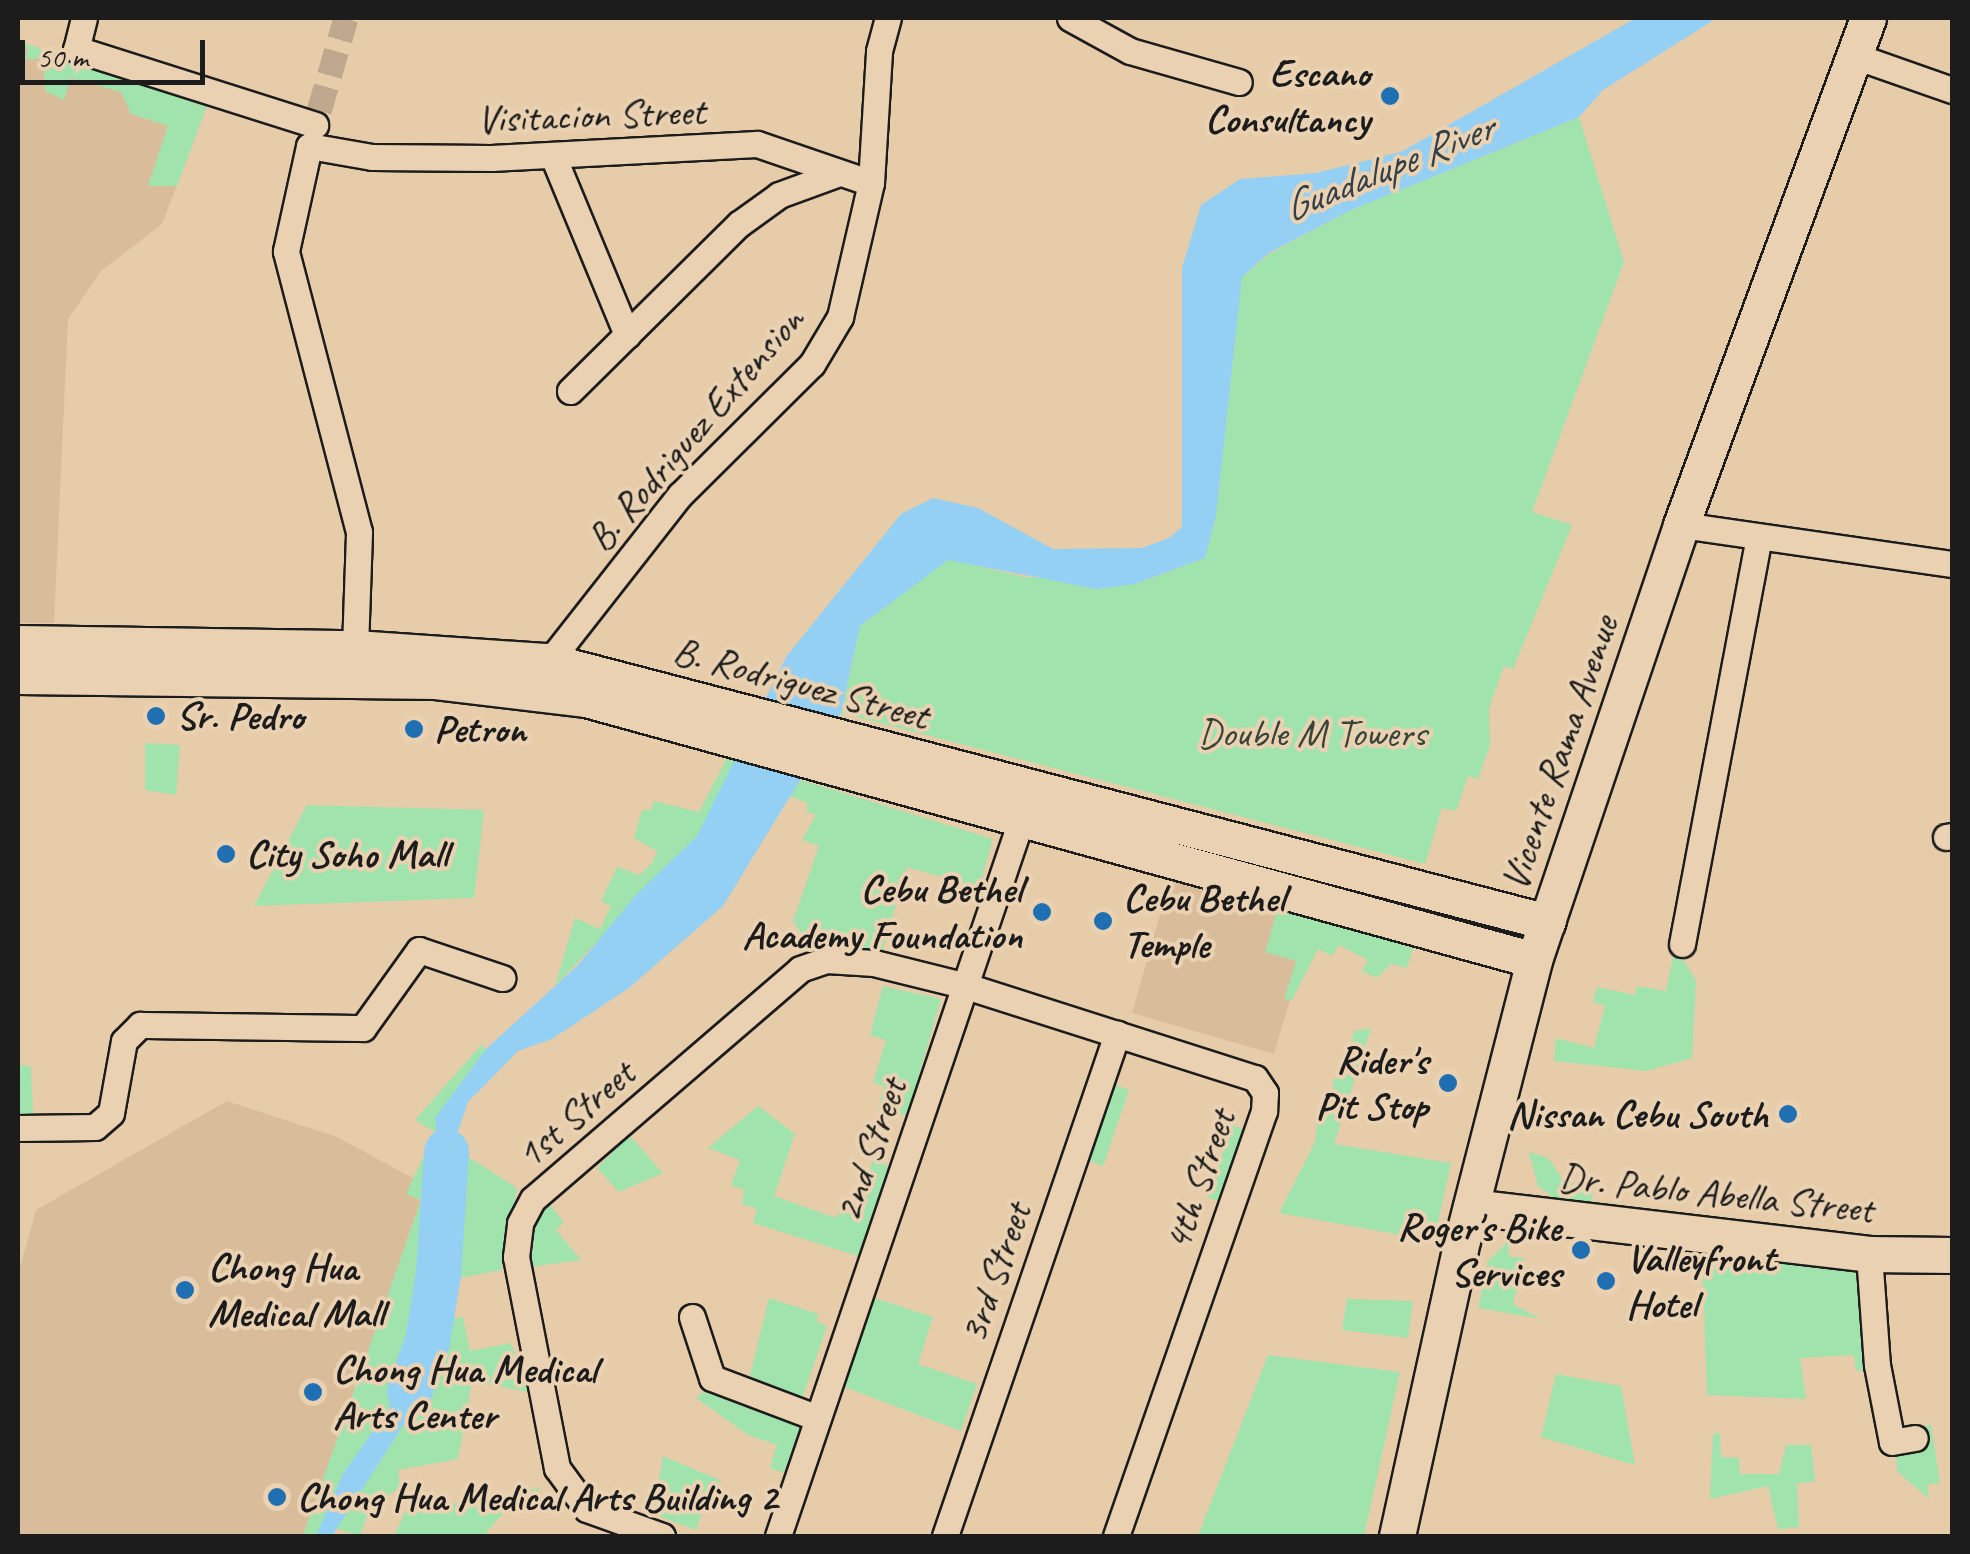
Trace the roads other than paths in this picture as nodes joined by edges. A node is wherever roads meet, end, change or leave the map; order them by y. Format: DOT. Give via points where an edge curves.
graph roads {
  1 [pos="84,18"];
  2 [pos="888,18"];
  3 [pos="1070,18"];
  4 [pos="1868,18"];
  5 [pos="1855,56"];
  6 [pos="1240,82"];
  7 [pos="1952,90"];
  8 [pos="312,136"];
  9 [pos="553,156"];
  10 [pos="838,172"];
  11 [pos="871,183"];
  12 [pos="627,335"];
  13 [pos="570,391"];
  14 [pos="1682,525"];
  15 [pos="1758,540"];
  16 [pos="1952,564"];
  17 [pos="18,643"];
  18 [pos="355,648"];
  19 [pos="539,675"];
  20 [pos="18,676"];
  21 [pos="1028,802"];
  22 [pos="1547,922"];
  23 [pos="1682,944"];
  24 [pos="1534,960"];
  25 [pos="502,978"];
  26 [pos="966,986"];
  27 [pos="1116,1034"];
  28 [pos="18,1128"];
  29 [pos="1471,1207"];
  30 [pos="1869,1254"];
  31 [pos="1952,1255"];
  32 [pos="692,1317"];
  33 [pos="818,1418"];
  34 [pos="1915,1438"];
  35 [pos="633,1531"];
  36 [pos="662,1536"];
  37 [pos="778,1536"];
  38 [pos="945,1536"];
  39 [pos="1116,1536"];
  40 [pos="1397,1536"];
  1 -- 8 [label="street, Visitacion Street" via="76,48"];
  2 -- 11 [label="street, B. Rodriguez Extension" via="879,50"];
  3 -- 6 [label="street" via="1130,51"];
  4 -- 5 [label="main road, Vicente Rama Avenue"];
  5 -- 7 [label="street"];
  5 -- 14 [label="main road, Vicente Rama Avenue"];
  8 -- 9 [label="street, Visitacion Street" via="372,157"];
  8 -- 18 [label="street" via="286,250 360,532"];
  9 -- 10 [label="street, Visitacion Street" via="757,144"];
  9 -- 12 [label="street"];
  10 -- 11 [label="street, Visitacion Street"];
  10 -- 12 [label="street" via="779,195 739,224"];
  11 -- 19 [label="street, B. Rodriguez Extension" via="840,317 812,364 680,495"];
  12 -- 13 [label="street"];
  14 -- 15 [label="street"];
  14 -- 22 [label="main road, Vicente Rama Avenue"];
  15 -- 16 [label="street"];
  15 -- 23 [label="street"];
  17 -- 18 [label="main road, B. Rodriguez Street"];
  18 -- 19 [label="main road, B. Rodriguez Street"];
  19 -- 20 [label="main road, B. Rodriguez Street"];
  19 -- 21 [label="main road, B. Rodriguez Street"];
  21 -- 22 [label="main road, B. Rodriguez Street"];
  21 -- 24 [label="main road, B. Rodriguez Street"];
  21 -- 26 [label="street, 2nd Street"];
  22 -- 24 [label="main road, Vicente Rama Avenue"];
  24 -- 29 [label="main road, Vicente Rama Avenue"];
  25 -- 28 [label="street" via="419,950 363,1028 140,1025 124,1041 111,1113 95,1127"];
  26 -- 27 [label="street, 4th Street"];
  26 -- 33 [label="street, 2nd Street"];
  26 -- 35 [label="street, 1st Street" via="874,963 826,960 800,969 533,1199 520,1223 516,1257 557,1468 587,1509"];
  27 -- 38 [label="street, 3rd Street"];
  27 -- 39 [label="street, 4th Street" via="1255,1078 1265,1093"];
  29 -- 30 [label="main road, Dr. Pablo Abella Street"];
  29 -- 40 [label="main road, Vicente Rama Avenue"];
  30 -- 31 [label="main road, Dr. Pablo Abella Street"];
  30 -- 34 [label="street" via="1877,1365 1892,1442"];
  32 -- 33 [label="street" via="712,1378"];
  33 -- 37 [label="street, 2nd Street"];
  35 -- 36 [label="street, 1st Street"];
}
